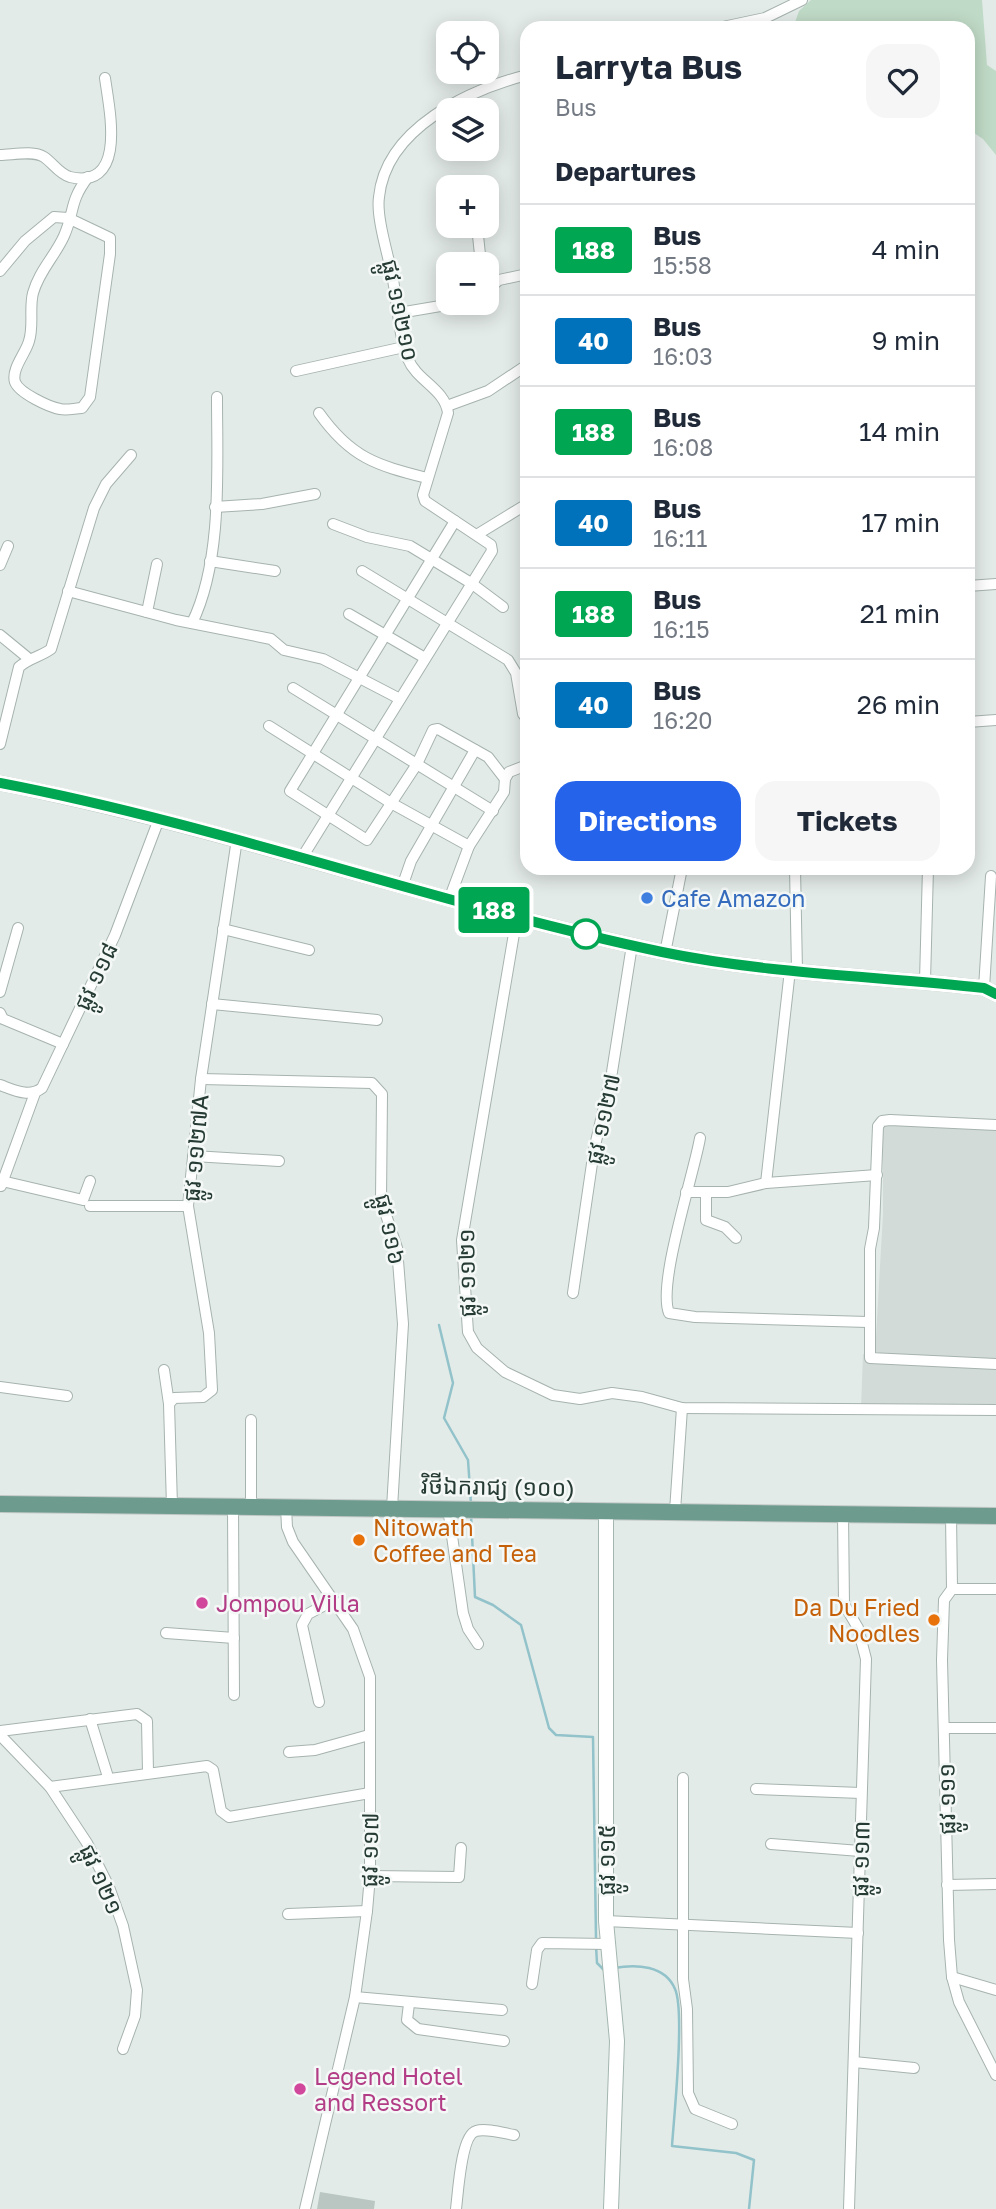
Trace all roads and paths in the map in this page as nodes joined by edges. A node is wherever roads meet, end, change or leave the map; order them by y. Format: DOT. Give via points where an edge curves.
graph roads {
  1 [pos="802,0"];
  2 [pos="751,21"];
  3 [pos="520,77"];
  4 [pos="105,78"];
  5 [pos="0,155"];
  6 [pos="88,177"];
  7 [pos="68,218"];
  8 [pos="0,271"];
  9 [pos="520,276"];
  10 [pos="499,280"];
  11 [pos="436,307"];
  12 [pos="399,313"];
  13 [pos="404,347"];
  14 [pos="520,370"];
  15 [pos="296,371"];
  16 [pos="217,397"];
  17 [pos="447,406"];
  18 [pos="319,413"];
  19 [pos="131,455"];
  20 [pos="427,478"];
  21 [pos="315,494"];
  22 [pos="215,507"];
  23 [pos="520,509"];
  24 [pos="455,521"];
  25 [pos="333,524"];
  26 [pos="478,534"];
  27 [pos="8,546"];
  28 [pos="431,559"];
  29 [pos="210,561"];
  30 [pos="157,564"];
  31 [pos="0,565"];
  32 [pos="275,570"];
  33 [pos="362,571"];
  34 [pos="471,583"];
  35 [pos="996,584"];
  36 [pos="975,586"];
  37 [pos="68,591"];
  38 [pos="407,598"];
  39 [pos="503,607"];
  40 [pos="147,611"];
  41 [pos="349,614"];
  42 [pos="192,623"];
  43 [pos="446,624"];
  44 [pos="0,635"];
  45 [pos="385,635"];
  46 [pos="425,658"];
  47 [pos="28,659"];
  48 [pos="360,676"];
  49 [pos="293,688"];
  50 [pos="400,699"];
  51 [pos="520,700"];
  52 [pos="338,714"];
  53 [pos="996,720"];
  54 [pos="975,722"];
  55 [pos="269,726"];
  56 [pos="376,737"];
  57 [pos="0,744"];
  58 [pos="475,750"];
  59 [pos="314,753"];
  60 [pos="417,764"];
  61 [pos="520,768"];
  62 [pos="352,776"];
  63 [pos="505,779"];
  64 [pos="0,783"];
  65 [pos="455,786"];
  66 [pos="391,803"];
  67 [pos="493,811"];
  68 [pos="328,815"];
  69 [pos="159,819"];
  70 [pos="431,827"];
  71 [pos="236,839"];
  72 [pos="469,846"];
  73 [pos="303,856"];
  74 [pos="681,875"];
  75 [pos="795,875"];
  76 [pos="928,875"];
  77 [pos="991,876"];
  78 [pos="403,884"];
  79 [pos="450,897"];
  80 [pos="517,916"];
  81 [pos="18,928"];
  82 [pos="223,929"];
  83 [pos="632,945"];
  84 [pos="309,950"];
  85 [pos="665,953"];
  86 [pos="794,970"];
  87 [pos="925,981"];
  88 [pos="990,991"];
  89 [pos="0,992"];
  90 [pos="212,1004"];
  91 [pos="0,1013"];
  92 [pos="377,1020"];
  93 [pos="63,1044"];
  94 [pos="201,1079"];
  95 [pos="0,1085"];
  96 [pos="35,1093"];
  97 [pos="996,1125"];
  98 [pos="700,1138"];
  99 [pos="193,1156"];
  100 [pos="279,1161"];
  101 [pos="877,1175"];
  102 [pos="90,1181"];
  103 [pos="766,1183"];
  104 [pos="1,1184"];
  105 [pos="686,1192"];
  106 [pos="706,1193"];
  107 [pos="90,1206"];
  108 [pos="188,1206"];
  109 [pos="736,1238"];
  110 [pos="573,1293"];
  111 [pos="868,1322"];
  112 [pos="996,1364"];
  113 [pos="164,1370"];
  114 [pos="0,1387"];
  115 [pos="67,1396"];
  116 [pos="169,1404"];
  117 [pos="682,1408"];
  118 [pos="996,1410"];
  119 [pos="251,1420"];
  120 [pos="0,1504"];
  121 [pos="173,1506"];
  122 [pos="233,1506"];
  123 [pos="251,1507"];
  124 [pos="286,1507"];
  125 [pos="392,1508"];
  126 [pos="454,1508"];
  127 [pos="606,1511"];
  128 [pos="675,1511"];
  129 [pos="843,1514"];
  130 [pos="951,1515"];
  131 [pos="996,1516"];
  132 [pos="952,1588"];
  133 [pos="996,1589"];
  134 [pos="334,1600"];
  135 [pos="166,1633"];
  136 [pos="234,1637"];
  137 [pos="478,1644"];
  138 [pos="234,1695"];
  139 [pos="319,1702"];
  140 [pos="90,1718"];
  141 [pos="945,1728"];
  142 [pos="996,1728"];
  143 [pos="0,1733"];
  144 [pos="369,1735"];
  145 [pos="289,1752"];
  146 [pos="148,1772"];
  147 [pos="108,1777"];
  148 [pos="683,1778"];
  149 [pos="50,1787"];
  150 [pos="756,1789"];
  151 [pos="370,1793"];
  152 [pos="861,1793"];
  153 [pos="771,1844"];
  154 [pos="461,1848"];
  155 [pos="860,1851"];
  156 [pos="370,1876"];
  157 [pos="996,1884"];
  158 [pos="947,1885"];
  159 [pos="367,1911"];
  160 [pos="288,1914"];
  161 [pos="606,1921"];
  162 [pos="682,1923"];
  163 [pos="859,1933"];
  164 [pos="608,1950"];
  165 [pos="952,1978"];
  166 [pos="532,1984"];
  167 [pos="996,1990"];
  168 [pos="355,1997"];
  169 [pos="409,2004"];
  170 [pos="502,2010"];
  171 [pos="504,2041"];
  172 [pos="122,2049"];
  173 [pos="991,2053"];
  174 [pos="854,2062"];
  175 [pos="914,2068"];
  176 [pos="996,2075"];
  177 [pos="732,2124"];
  178 [pos="514,2135"];
  179 [pos="305,2209"];
  180 [pos="456,2209"];
  181 [pos="611,2209"];
  182 [pos="849,2209"];
  1 -- 2 [label="street"];
  3 -- 12 [label="street, ផ្លូវ ១១២១០" via="450,104 413,133 386,167 378,198"];
  4 -- 6 [label="street" via="109,160"];
  5 -- 6 [label="street" via="36,155 69,177"];
  6 -- 7 [label="street" via="74,196"];
  7 -- 7 [label="street" via="98,229 111,243 90,397 82,408 60,410 23,391 15,382 15,372 29,342 33,295 63,238"];
  7 -- 8 [label="street" via="54,217 25,241"];
  9 -- 10 [label="street"];
  11 -- 12 [label="street"];
  12 -- 13 [label="street, ផ្លូវ ១១២១០"];
  13 -- 15 [label="street"];
  13 -- 17 [label="street, ផ្លូវ ១១២១០" via="414,372"];
  14 -- 17 [label="street" via="488,391"];
  16 -- 22 [label="street"];
  17 -- 20 [label="street"];
  18 -- 20 [label="street" via="337,439 358,455"];
  19 -- 37 [label="street" via="106,484 94,508"];
  20 -- 24 [label="street" via="425,501"];
  21 -- 22 [label="street"];
  22 -- 29 [label="street"];
  23 -- 26 [label="street"];
  24 -- 26 [label="street"];
  24 -- 28 [label="street"];
  25 -- 28 [label="street" via="398,542"];
  26 -- 34 [label="street" via="492,551"];
  27 -- 31 [label="street"];
  28 -- 34 [label="street"];
  28 -- 38 [label="street"];
  29 -- 32 [label="street"];
  29 -- 42 [label="street"];
  30 -- 40 [label="street"];
  33 -- 38 [label="street"];
  34 -- 39 [label="street"];
  34 -- 43 [label="street"];
  35 -- 36 [label="street"];
  37 -- 40 [label="street"];
  37 -- 47 [label="street" via="51,649"];
  38 -- 43 [label="street"];
  38 -- 45 [label="street"];
  40 -- 42 [label="street"];
  41 -- 45 [label="street"];
  42 -- 48 [label="street" via="271,639 284,650 323,659"];
  43 -- 46 [label="street"];
  43 -- 51 [label="street" via="512,664"];
  44 -- 47 [label="street"];
  45 -- 46 [label="street"];
  45 -- 48 [label="street"];
  46 -- 50 [label="street"];
  47 -- 57 [label="street" via="19,667"];
  48 -- 50 [label="street"];
  48 -- 52 [label="street"];
  49 -- 52 [label="street"];
  50 -- 56 [label="street"];
  52 -- 56 [label="street"];
  52 -- 59 [label="street"];
  53 -- 54 [label="street"];
  55 -- 59 [label="street"];
  56 -- 60 [label="street"];
  56 -- 62 [label="street"];
  58 -- 60 [label="street" via="433,730"];
  58 -- 63 [label="street" via="495,762"];
  58 -- 65 [label="street"];
  59 -- 62 [label="street"];
  59 -- 68 [label="street" via="290,791"];
  60 -- 65 [label="street"];
  60 -- 66 [label="street"];
  61 -- 63 [label="street"];
  62 -- 66 [label="street"];
  62 -- 68 [label="street"];
  63 -- 67 [label="street" via="505,792"];
  64 -- 69 [label="main road"];
  65 -- 67 [label="street"];
  65 -- 70 [label="street"];
  66 -- 68 [label="street" via="367,840"];
  66 -- 70 [label="street"];
  67 -- 72 [label="street"];
  68 -- 73 [label="street"];
  69 -- 71 [label="main road"];
  69 -- 93 [label="street, ផ្លូវ ១១៨" via="114,935"];
  70 -- 72 [label="street"];
  70 -- 78 [label="street"];
  71 -- 73 [label="main road"];
  71 -- 82 [label="street, ផ្លូវ ១១២៧A"];
  72 -- 79 [label="street"];
  73 -- 78 [label="main road"];
  74 -- 85 [label="street"];
  75 -- 86 [label="street"];
  76 -- 87 [label="street"];
  77 -- 88 [label="street"];
  78 -- 79 [label="main road"];
  79 -- 80 [label="main road"];
  80 -- 83 [label="main road"];
  80 -- 117 [label="street, ផ្លូវ ១១២១" via="462,1240 468,1332 477,1348 505,1372 553,1395 580,1399 632,1395"];
  81 -- 89 [label="street"];
  82 -- 84 [label="street"];
  82 -- 90 [label="street, ផ្លូវ ១១២៧A"];
  83 -- 85 [label="main road"];
  83 -- 110 [label="street, ផ្លូវ ១១២៧"];
  85 -- 86 [label="main road"];
  86 -- 87 [label="main road"];
  86 -- 103 [label="street"];
  87 -- 88 [label="main road"];
  90 -- 92 [label="street"];
  90 -- 94 [label="street, ផ្លូវ ១១២៧A"];
  91 -- 93 [label="street" via="3,1019"];
  93 -- 96 [label="street, ផ្លូវ ១១៨" via="42,1088"];
  94 -- 99 [label="street, ផ្លូវ ១១២៧A"];
  94 -- 125 [label="street, ផ្លូវ ១១៦" via="373,1083 382,1094 381,1200 397,1248 403,1324"];
  95 -- 96 [label="street"];
  96 -- 104 [label="street, ផ្លូវ ១១៨"];
  97 -- 101 [label="street" via="882,1121 878,1126"];
  98 -- 105 [label="street" via="693,1179"];
  99 -- 100 [label="street"];
  99 -- 108 [label="street, ផ្លូវ ១១២៧A"];
  101 -- 103 [label="street"];
  101 -- 111 [label="street"];
  102 -- 104 [label="street" via="83,1200"];
  103 -- 106 [label="street"];
  105 -- 106 [label="street"];
  105 -- 111 [label="street" via="667,1296 669,1313"];
  106 -- 109 [label="street" via="706,1220 725,1227"];
  107 -- 108 [label="street"];
  108 -- 116 [label="street, ផ្លូវ ១១២៧A" via="212,1390 203,1397 174,1398"];
  111 -- 112 [label="street" via="870,1358"];
  113 -- 116 [label="street"];
  114 -- 115 [label="street"];
  116 -- 121 [label="street"];
  117 -- 118 [label="street, ផ្លូវ ១១២១"];
  117 -- 128 [label="street"];
  119 -- 123 [label="street"];
  120 -- 121 [label="main road, វិថីឯករាជ្យ (១០០)"];
  121 -- 122 [label="main road, វិថីឯករាជ្យ (១០០)"];
  122 -- 123 [label="main road, វិថីឯករាជ្យ (១០០)"];
  122 -- 136 [label="street"];
  123 -- 124 [label="main road, វិថីឯករាជ្យ (១០០)"];
  124 -- 125 [label="main road, វិថីឯករាជ្យ (១០០)"];
  124 -- 134 [label="street, ផ្លូវ ១១៧" via="293,1542"];
  125 -- 126 [label="main road, វិថីឯករាជ្យ (១០០)"];
  126 -- 127 [label="main road, វិថីឯករាជ្យ (១០០)"];
  126 -- 137 [label="street" via="463,1613"];
  127 -- 128 [label="main road, វិថីឯករាជ្យ (១០០)"];
  127 -- 161 [label="main road, ផ្លូវ ១១៥"];
  128 -- 129 [label="main road, វិថីឯករាជ្យ (១០០)"];
  129 -- 130 [label="main road, វិថីឯករាជ្យ (១០០)"];
  129 -- 152 [label="street, ផ្លូវ ១១៣" via="844,1604 858,1628 866,1659"];
  130 -- 131 [label="main road, វិថីឯករាជ្យ (១០០)"];
  130 -- 132 [label="street, ផ្លូវ ១១១"];
  132 -- 133 [label="street"];
  132 -- 141 [label="street, ផ្លូវ ១១១" via="944,1600"];
  134 -- 139 [label="street" via="308,1614 302,1625"];
  134 -- 144 [label="street, ផ្លូវ ១១៧" via="364,1652 370,1677"];
  135 -- 136 [label="street"];
  136 -- 138 [label="street"];
  140 -- 143 [label="street"];
  140 -- 146 [label="street" via="143,1716 147,1721"];
  140 -- 147 [label="street"];
  141 -- 142 [label="street"];
  141 -- 158 [label="street, ផ្លូវ ១១១"];
  143 -- 149 [label="street, ផ្លូវ ១២១"];
  144 -- 145 [label="street" via="316,1750"];
  144 -- 151 [label="street, ផ្លូវ ១១៧"];
  146 -- 147 [label="street"];
  146 -- 151 [label="street" via="211,1766 221,1811 229,1817"];
  147 -- 149 [label="street"];
  148 -- 162 [label="street"];
  149 -- 172 [label="street, ផ្លូវ ១២១" via="87,1843 123,1926 136,1990 135,2016"];
  150 -- 152 [label="street"];
  151 -- 156 [label="street, ផ្លូវ ១១៧"];
  152 -- 155 [label="street, ផ្លូវ ១១៣"];
  153 -- 155 [label="street"];
  154 -- 156 [label="street" via="459,1877"];
  155 -- 163 [label="street, ផ្លូវ ១១៣"];
  156 -- 159 [label="street, ផ្លូវ ១១៧"];
  157 -- 158 [label="street"];
  158 -- 165 [label="street, ផ្លូវ ១១១"];
  159 -- 160 [label="street"];
  159 -- 168 [label="street, ផ្លូវ ១១៧"];
  161 -- 162 [label="street"];
  161 -- 164 [label="main road, ផ្លូវ ១១៥"];
  162 -- 163 [label="street"];
  162 -- 177 [label="street" via="690,2102 695,2109"];
  163 -- 174 [label="street, ផ្លូវ ១១៣"];
  164 -- 166 [label="street" via="542,1943"];
  164 -- 181 [label="main road, ផ្លូវ ១១៥" via="617,2041"];
  165 -- 167 [label="street"];
  165 -- 173 [label="street, ផ្លូវ ១១១" via="967,2022"];
  168 -- 169 [label="street"];
  168 -- 179 [label="street, ផ្លូវ ១១៧"];
  169 -- 170 [label="street"];
  169 -- 171 [label="street" via="407,2020 418,2029"];
  173 -- 176 [label="street, ផ្លូវ ១១១"];
  174 -- 175 [label="street"];
  174 -- 182 [label="street, ផ្លូវ ១១៣"];
  178 -- 180 [label="street" via="477,2130 469,2134"];
}
